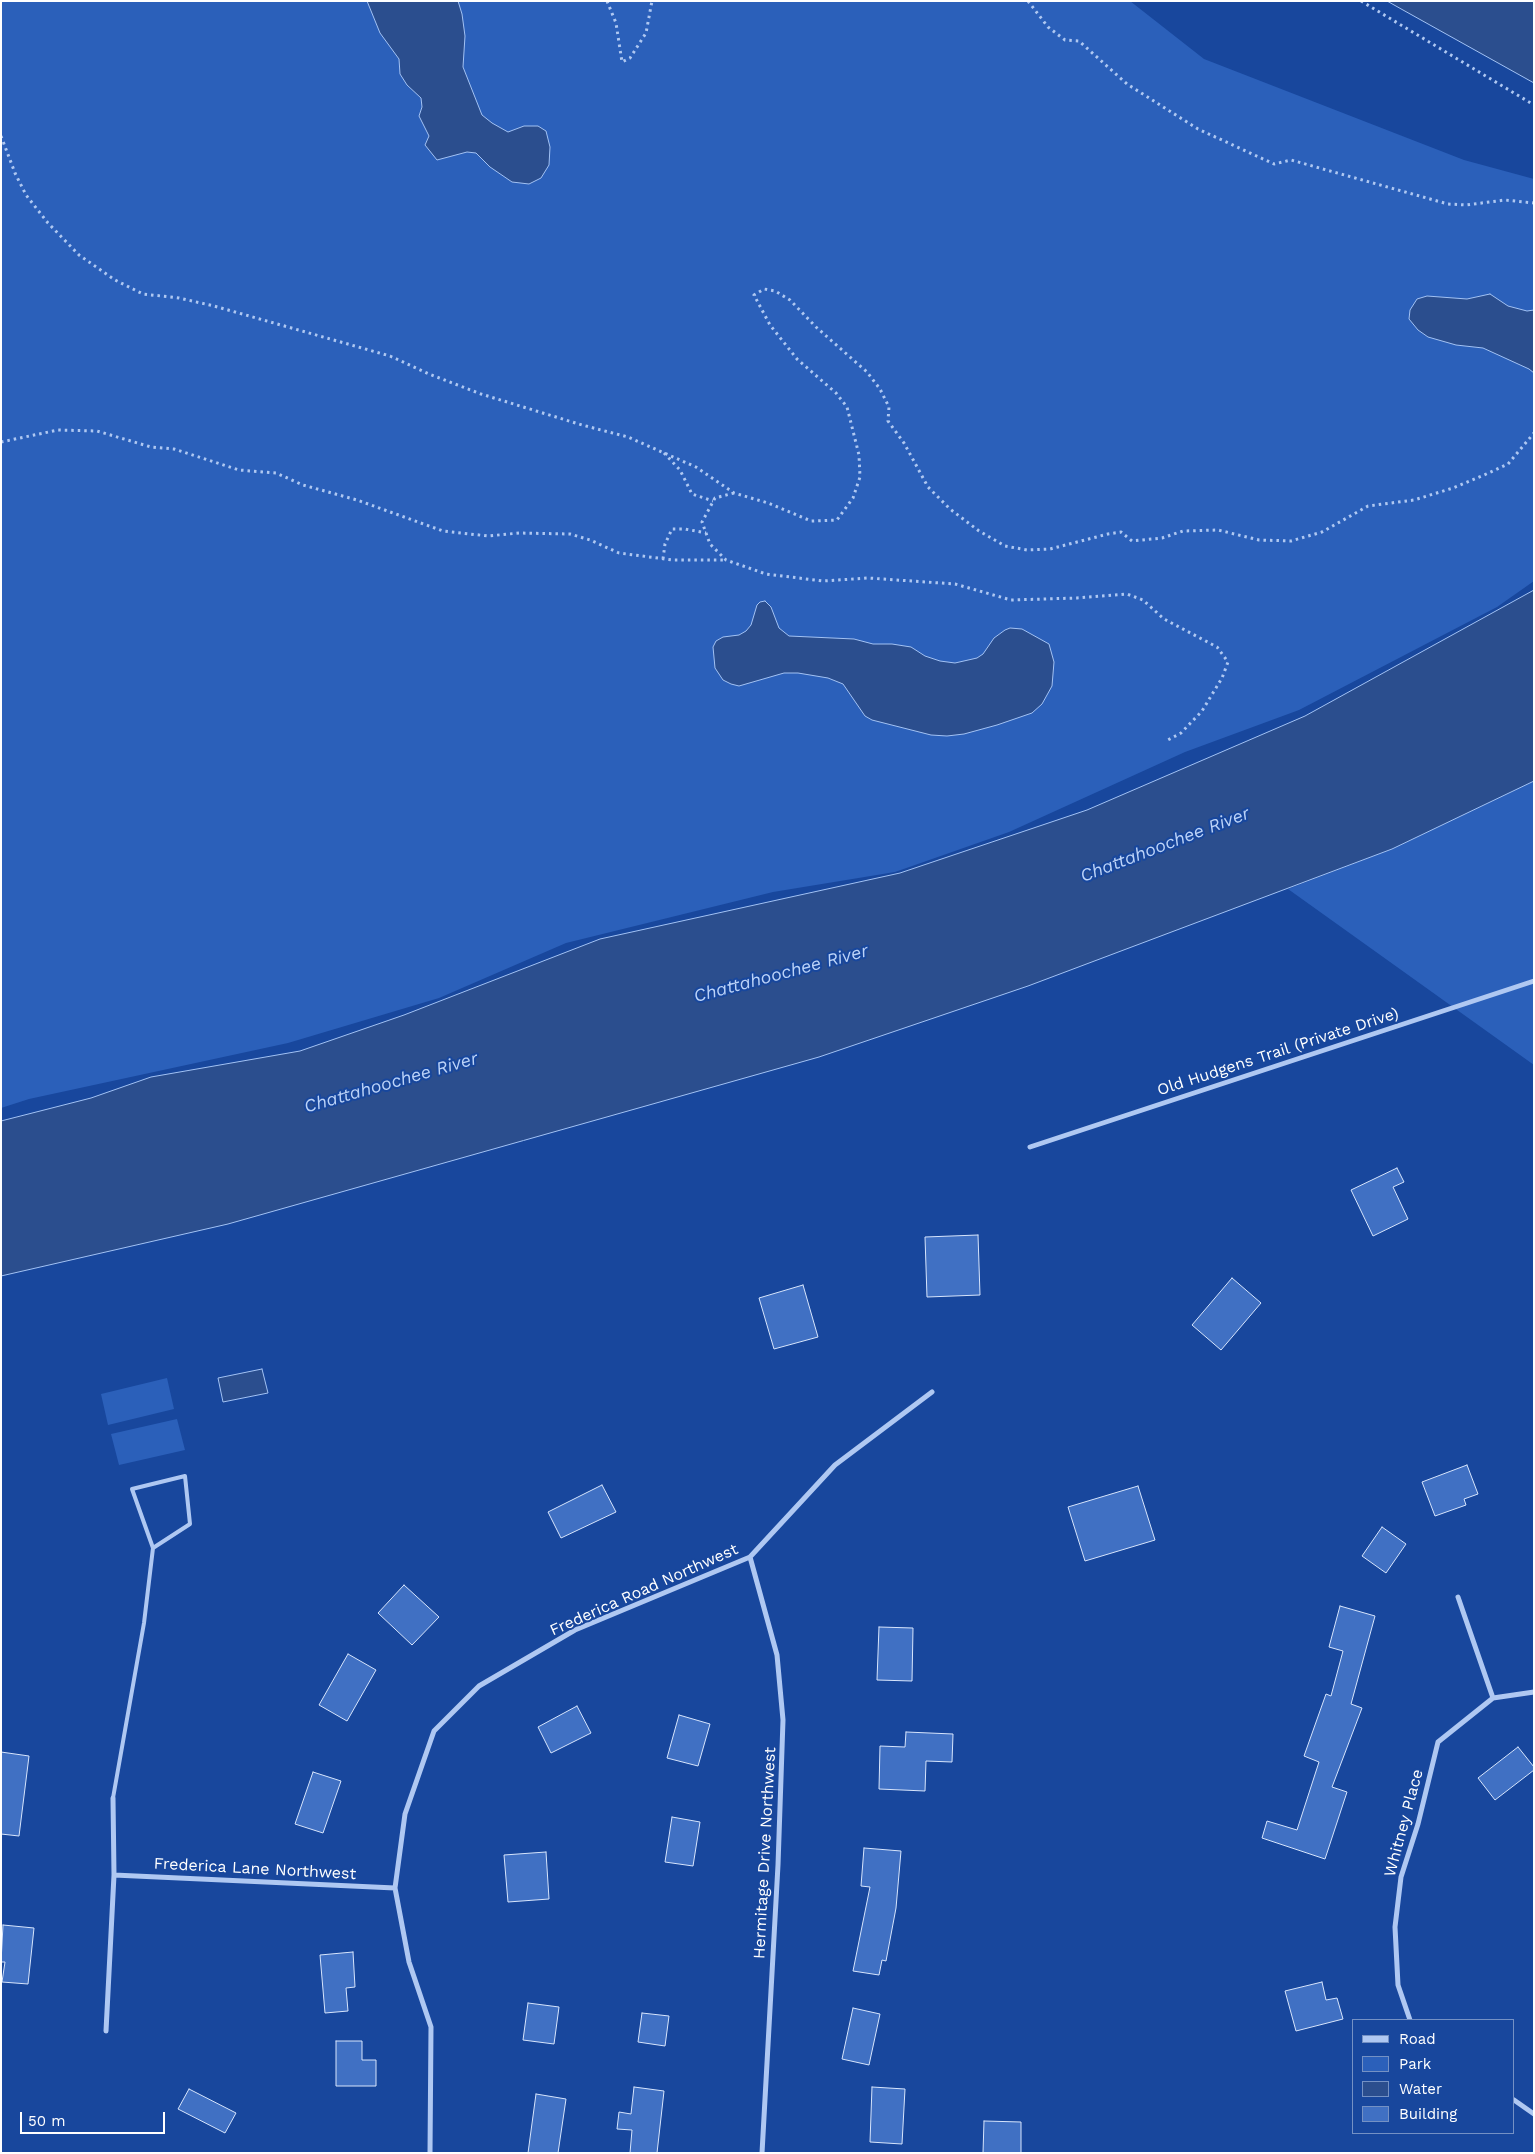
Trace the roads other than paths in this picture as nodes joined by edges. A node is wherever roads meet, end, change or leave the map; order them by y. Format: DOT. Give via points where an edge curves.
graph roads {
  1 [pos="1534,981"];
  2 [pos="1030,1147"];
  3 [pos="932,1392"];
  4 [pos="153,1548"];
  5 [pos="750,1557"];
  6 [pos="1458,1597"];
  7 [pos="1534,1692"];
  8 [pos="1493,1698"];
  9 [pos="113,1798"];
  10 [pos="114,1875"];
  11 [pos="395,1888"];
  12 [pos="1410,2019"];
  13 [pos="106,2031"];
  14 [pos="1515,2101"];
  15 [pos="1534,2114"];
  16 [pos="430,2153"];
  17 [pos="762,2153"];
  1 -- 2 [label="street, Old Hudgens Trail (Private Drive)"];
  3 -- 5 [label="street, Frederica Road Northwest" via="834,1466"];
  4 -- 4 [label="lane" via="132,1489 185,1476 190,1524"];
  4 -- 9 [label="lane" via="144,1623"];
  5 -- 11 [label="street, Frederica Road Northwest" via="576,1630 479,1686 434,1730 405,1814"];
  5 -- 17 [label="street, Hermitage Drive Northwest" via="777,1655 783,1720"];
  6 -- 8 [label="street"];
  7 -- 8 [label="street"];
  8 -- 12 [label="street, Whitney Place" via="1438,1742 1401,1877 1395,1927 1398,1985"];
  9 -- 10 [label="street"];
  10 -- 11 [label="street, Frederica Lane Northwest"];
  10 -- 13 [label="street"];
  11 -- 16 [label="street, Frederica Road Northwest" via="409,1962 431,2027"];
  14 -- 15 [label="street"];
}
